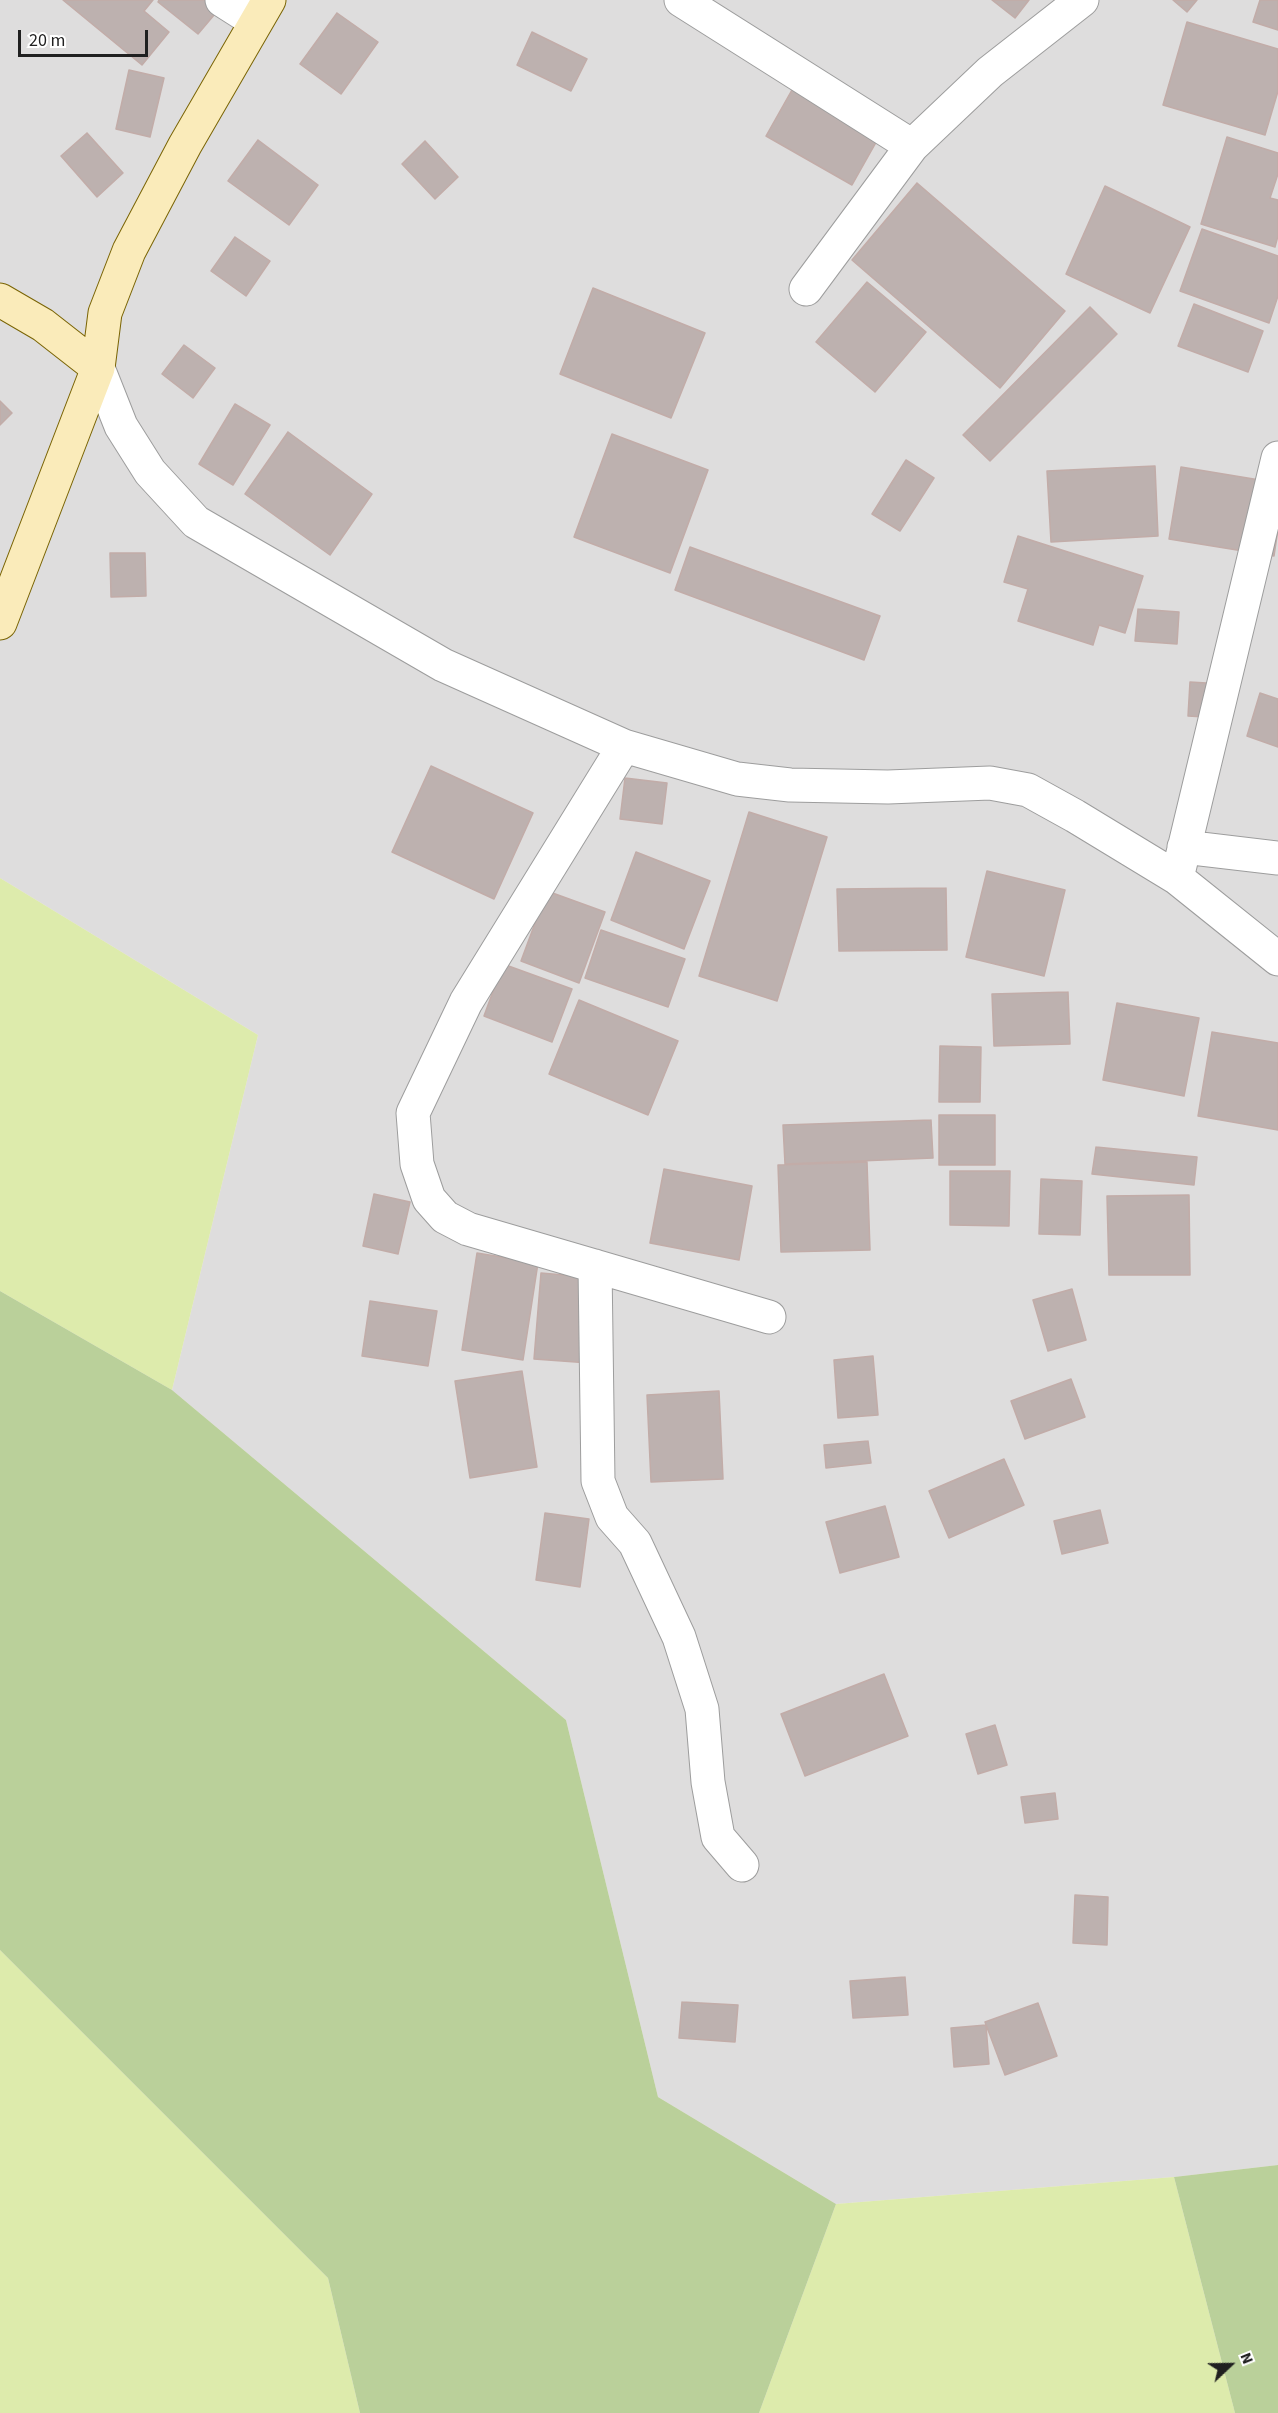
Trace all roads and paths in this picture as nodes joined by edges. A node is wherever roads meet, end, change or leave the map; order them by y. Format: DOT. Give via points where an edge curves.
graph roads {
  1 [pos="222,0"];
  2 [pos="681,0"];
  3 [pos="1082,0"];
  4 [pos="262,10"];
  5 [pos="912,146"];
  6 [pos="806,289"];
  7 [pos="0,300"];
  8 [pos="98,368"];
  9 [pos="1278,458"];
  10 [pos="0,623"];
  11 [pos="624,746"];
  12 [pos="1184,847"];
  13 [pos="1278,858"];
  14 [pos="1177,878"];
  15 [pos="1278,958"];
  16 [pos="595,1266"];
  17 [pos="769,1317"];
  18 [pos="742,1865"];
  1 -- 4 [label="street"];
  2 -- 5 [label="street"];
  3 -- 5 [label="street" via="990,72"];
  4 -- 8 [label="street" via="184,145 129,251 105,313"];
  5 -- 6 [label="street"];
  7 -- 8 [label="street" via="43,325"];
  8 -- 10 [label="street"];
  8 -- 11 [label="street" via="122,426 144,463 196,522 443,664"];
  9 -- 12 [label="street"];
  11 -- 14 [label="street" via="737,779 877,786 990,783 1028,790"];
  11 -- 16 [label="street" via="466,1002 413,1113 417,1164 429,1199 445,1217 468,1229"];
  12 -- 13 [label="street"];
  12 -- 14 [label="street"];
  14 -- 15 [label="street"];
  16 -- 17 [label="street"];
  16 -- 18 [label="street" via="598,1481 612,1517 635,1543 679,1637 702,1709 708,1782 718,1837"];
}
